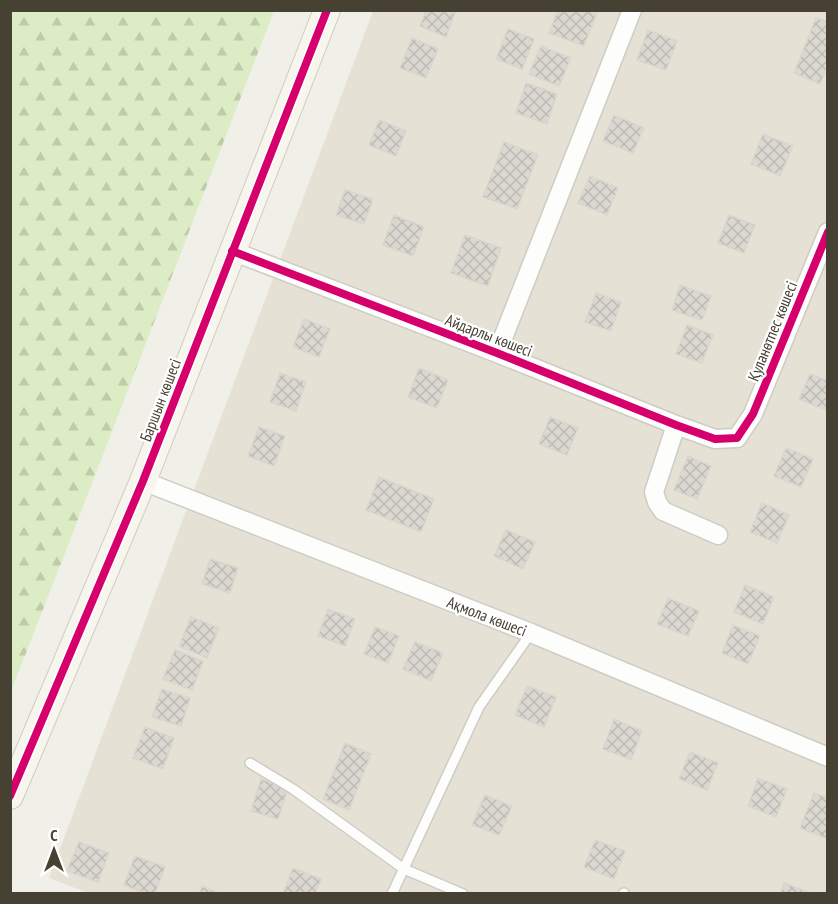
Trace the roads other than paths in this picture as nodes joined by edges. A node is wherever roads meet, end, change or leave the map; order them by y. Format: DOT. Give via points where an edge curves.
graph roads {
  1 [pos="327,10"];
  2 [pos="632,10"];
  3 [pos="828,232"];
  4 [pos="232,251"];
  5 [pos="497,353"];
  6 [pos="676,425"];
  7 [pos="737,438"];
  8 [pos="143,481"];
  9 [pos="718,535"];
  10 [pos="531,633"];
  11 [pos="828,757"];
  12 [pos="250,762"];
  13 [pos="10,796"];
  14 [pos="404,869"];
  15 [pos="393,894"];
  16 [pos="463,894"];
  1 -- 4 [label="street, Баршын көшесі"];
  2 -- 5 [label="street"];
  3 -- 7 [label="street, Қуланөтпес көшесі" via="753,414"];
  4 -- 5 [label="street, Айдарлы көшесі"];
  4 -- 8 [label="street, Баршын көшесі"];
  5 -- 6 [label="street, Айдарлы көшесі"];
  6 -- 7 [label="street, Айдарлы көшесі" via="715,439"];
  6 -- 9 [label="street" via="654,492 657,502 663,511"];
  8 -- 10 [label="street, Ақмола көшесі"];
  8 -- 13 [label="street, Баршын көшесі"];
  10 -- 11 [label="street, Ақмола көшесі"];
  10 -- 14 [label="lane" via="479,708"];
  12 -- 14 [label="lane"];
  14 -- 15 [label="lane"];
  14 -- 16 [label="lane"];
}
